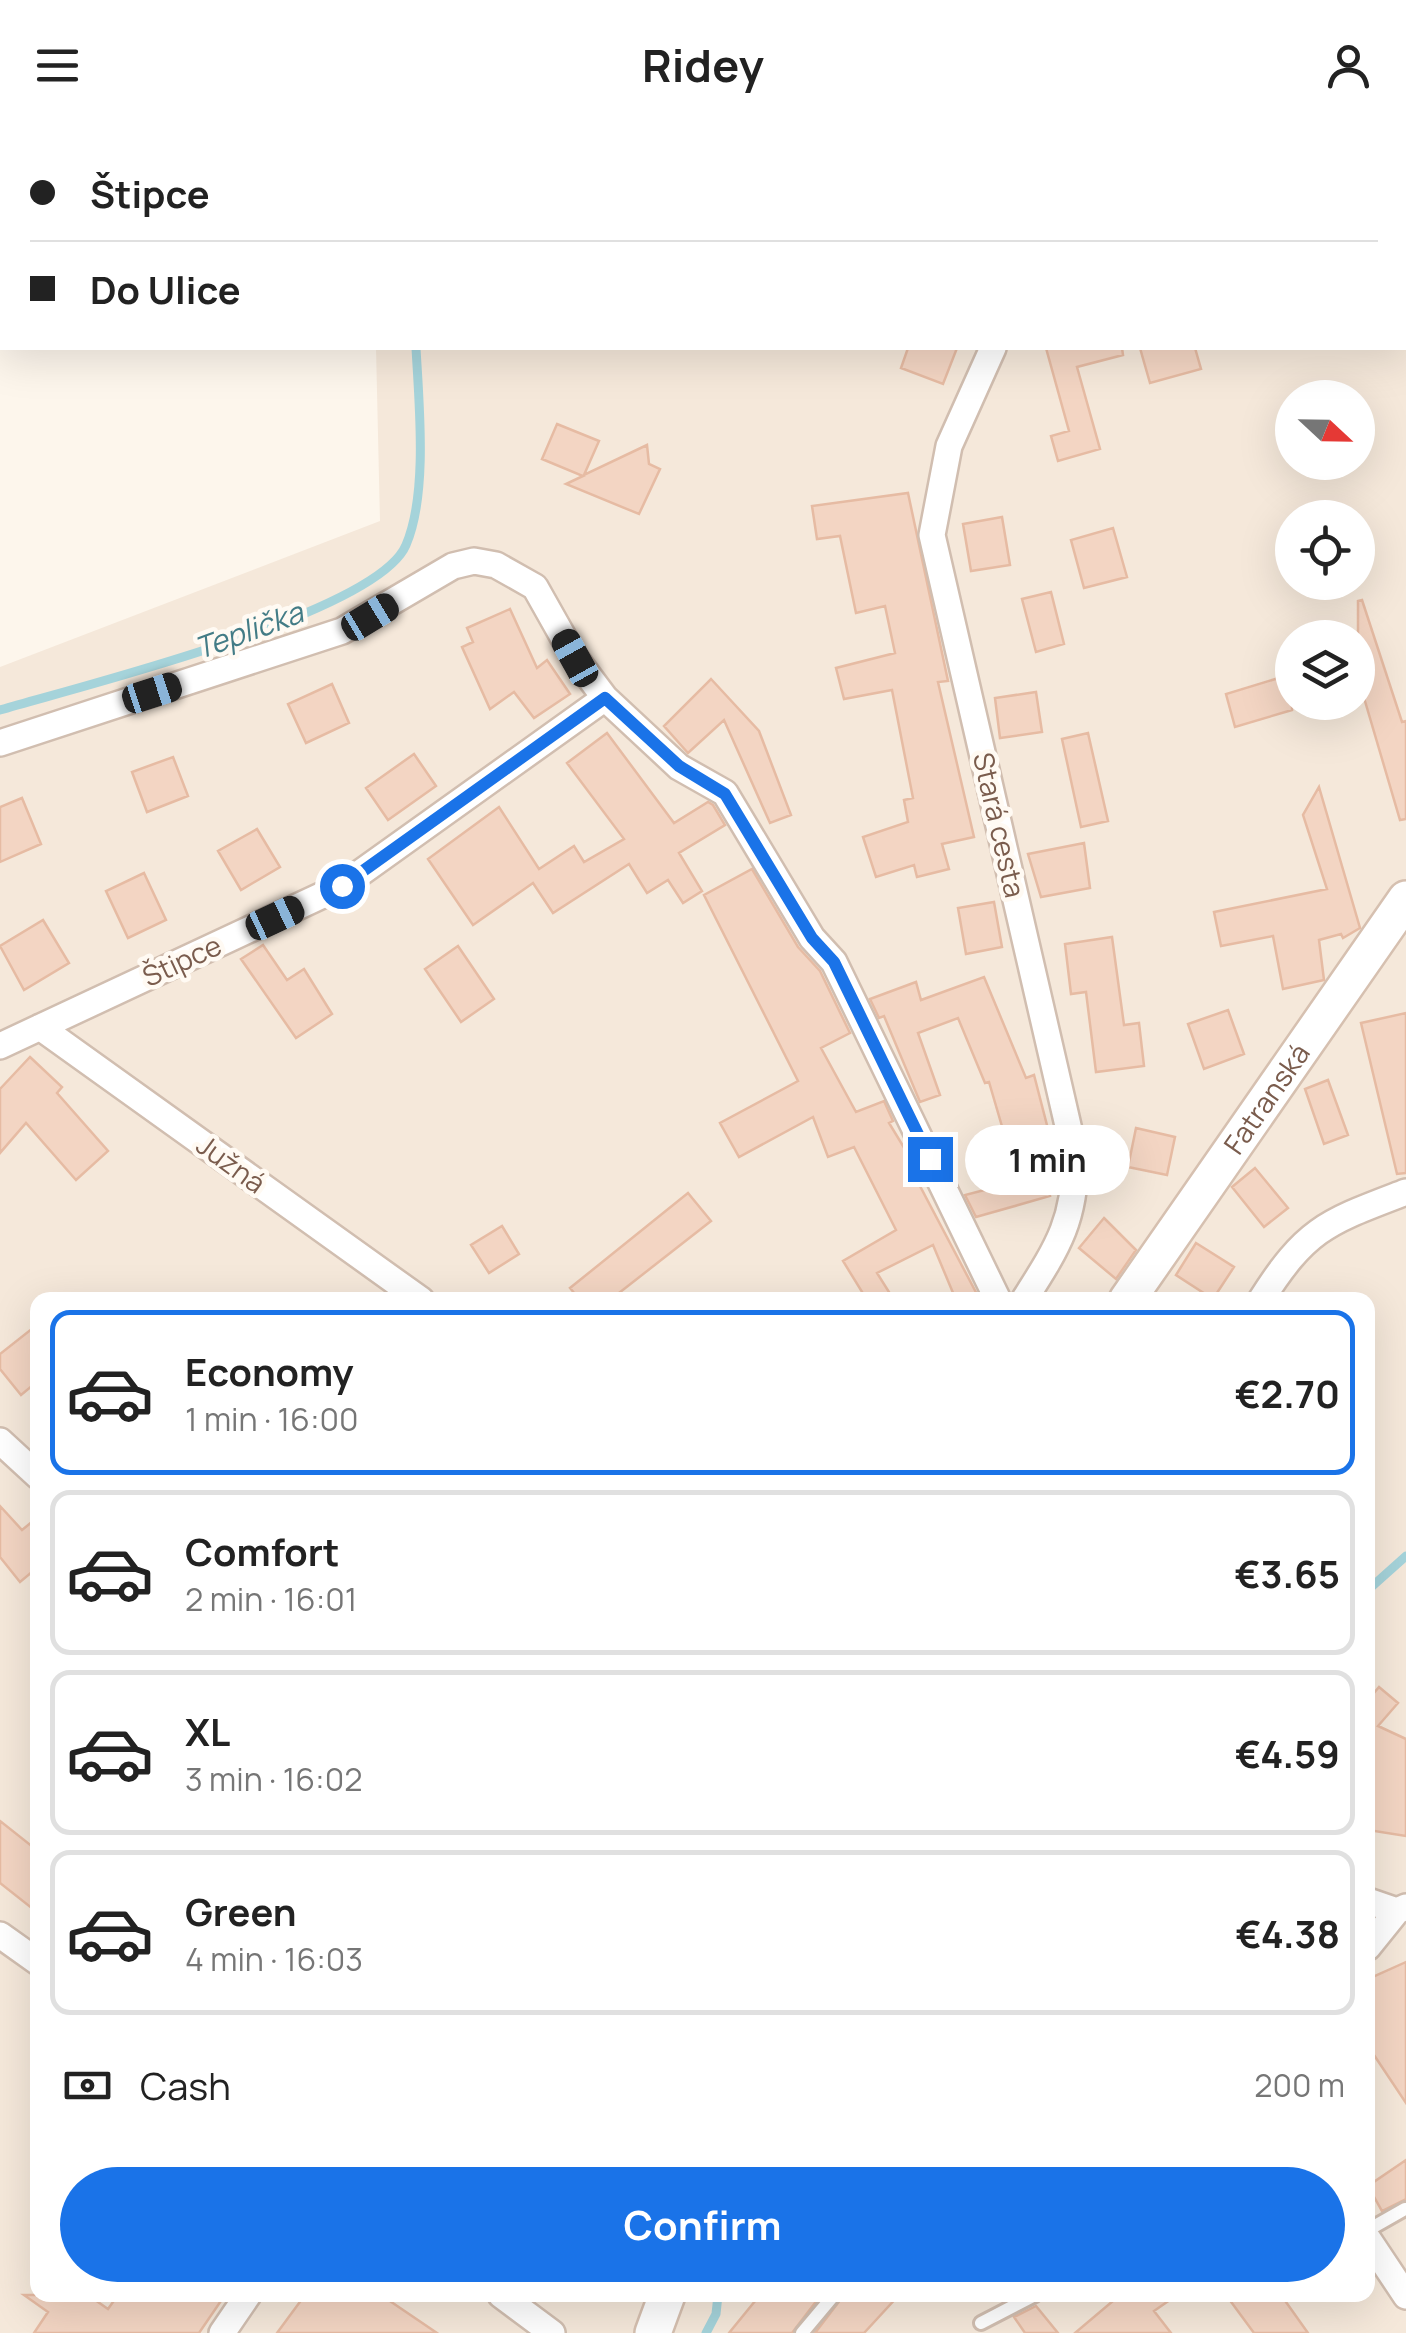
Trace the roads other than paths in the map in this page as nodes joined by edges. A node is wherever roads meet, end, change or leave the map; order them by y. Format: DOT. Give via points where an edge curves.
graph roads {
  1 [pos="992,350"];
  2 [pos="605,698"];
  3 [pos="0,743"];
  4 [pos="1406,899"];
  5 [pos="40,1028"];
  6 [pos="0,1046"];
  7 [pos="1406,1192"];
  8 [pos="410,1292"];
  9 [pos="994,1292"];
  10 [pos="1029,1292"];
  11 [pos="1133,1292"];
  12 [pos="1266,1292"];
  13 [pos="0,1442"];
  14 [pos="30,1469"];
  15 [pos="1375,1903"];
  16 [pos="1401,1909"];
  17 [pos="0,1935"];
  18 [pos="1375,1940"];
  19 [pos="30,1956"];
  20 [pos="1404,2208"];
  21 [pos="1375,2226"];
  22 [pos="1375,2250"];
  23 [pos="1406,2296"];
  24 [pos="243,2302"];
  25 [pos="510,2302"];
  26 [pos="666,2302"];
  27 [pos="828,2302"];
  28 [pos="1023,2302"];
  29 [pos="982,2324"];
  30 [pos="222,2333"];
  31 [pos="552,2333"];
  32 [pos="653,2333"];
  33 [pos="802,2333"];
  1 -- 10 [label="street, Stará cesta" via="948,446 932,535 1075,1156 1076,1196 1064,1237"];
  2 -- 3 [label="street" via="535,587 516,572 474,561 453,566 342,631"];
  2 -- 5 [label="street, Štipce" via="342,886"];
  2 -- 9 [label="street" via="679,766 725,794 842,976"];
  4 -- 11 [label="main road, Fatranská"];
  5 -- 6 [label="street, Štipce"];
  5 -- 8 [label="street, Južná"];
  7 -- 12 [label="street" via="1330,1221 1289,1256"];
  13 -- 14 [label="street"];
  15 -- 16 [label="street"];
  16 -- 18 [label="street"];
  17 -- 19 [label="street"];
  20 -- 21 [label="lane"];
  22 -- 23 [label="street"];
  24 -- 30 [label="street"];
  25 -- 31 [label="street"];
  26 -- 32 [label="main road"];
  27 -- 33 [label="lane"];
  28 -- 29 [label="lane"];
}
